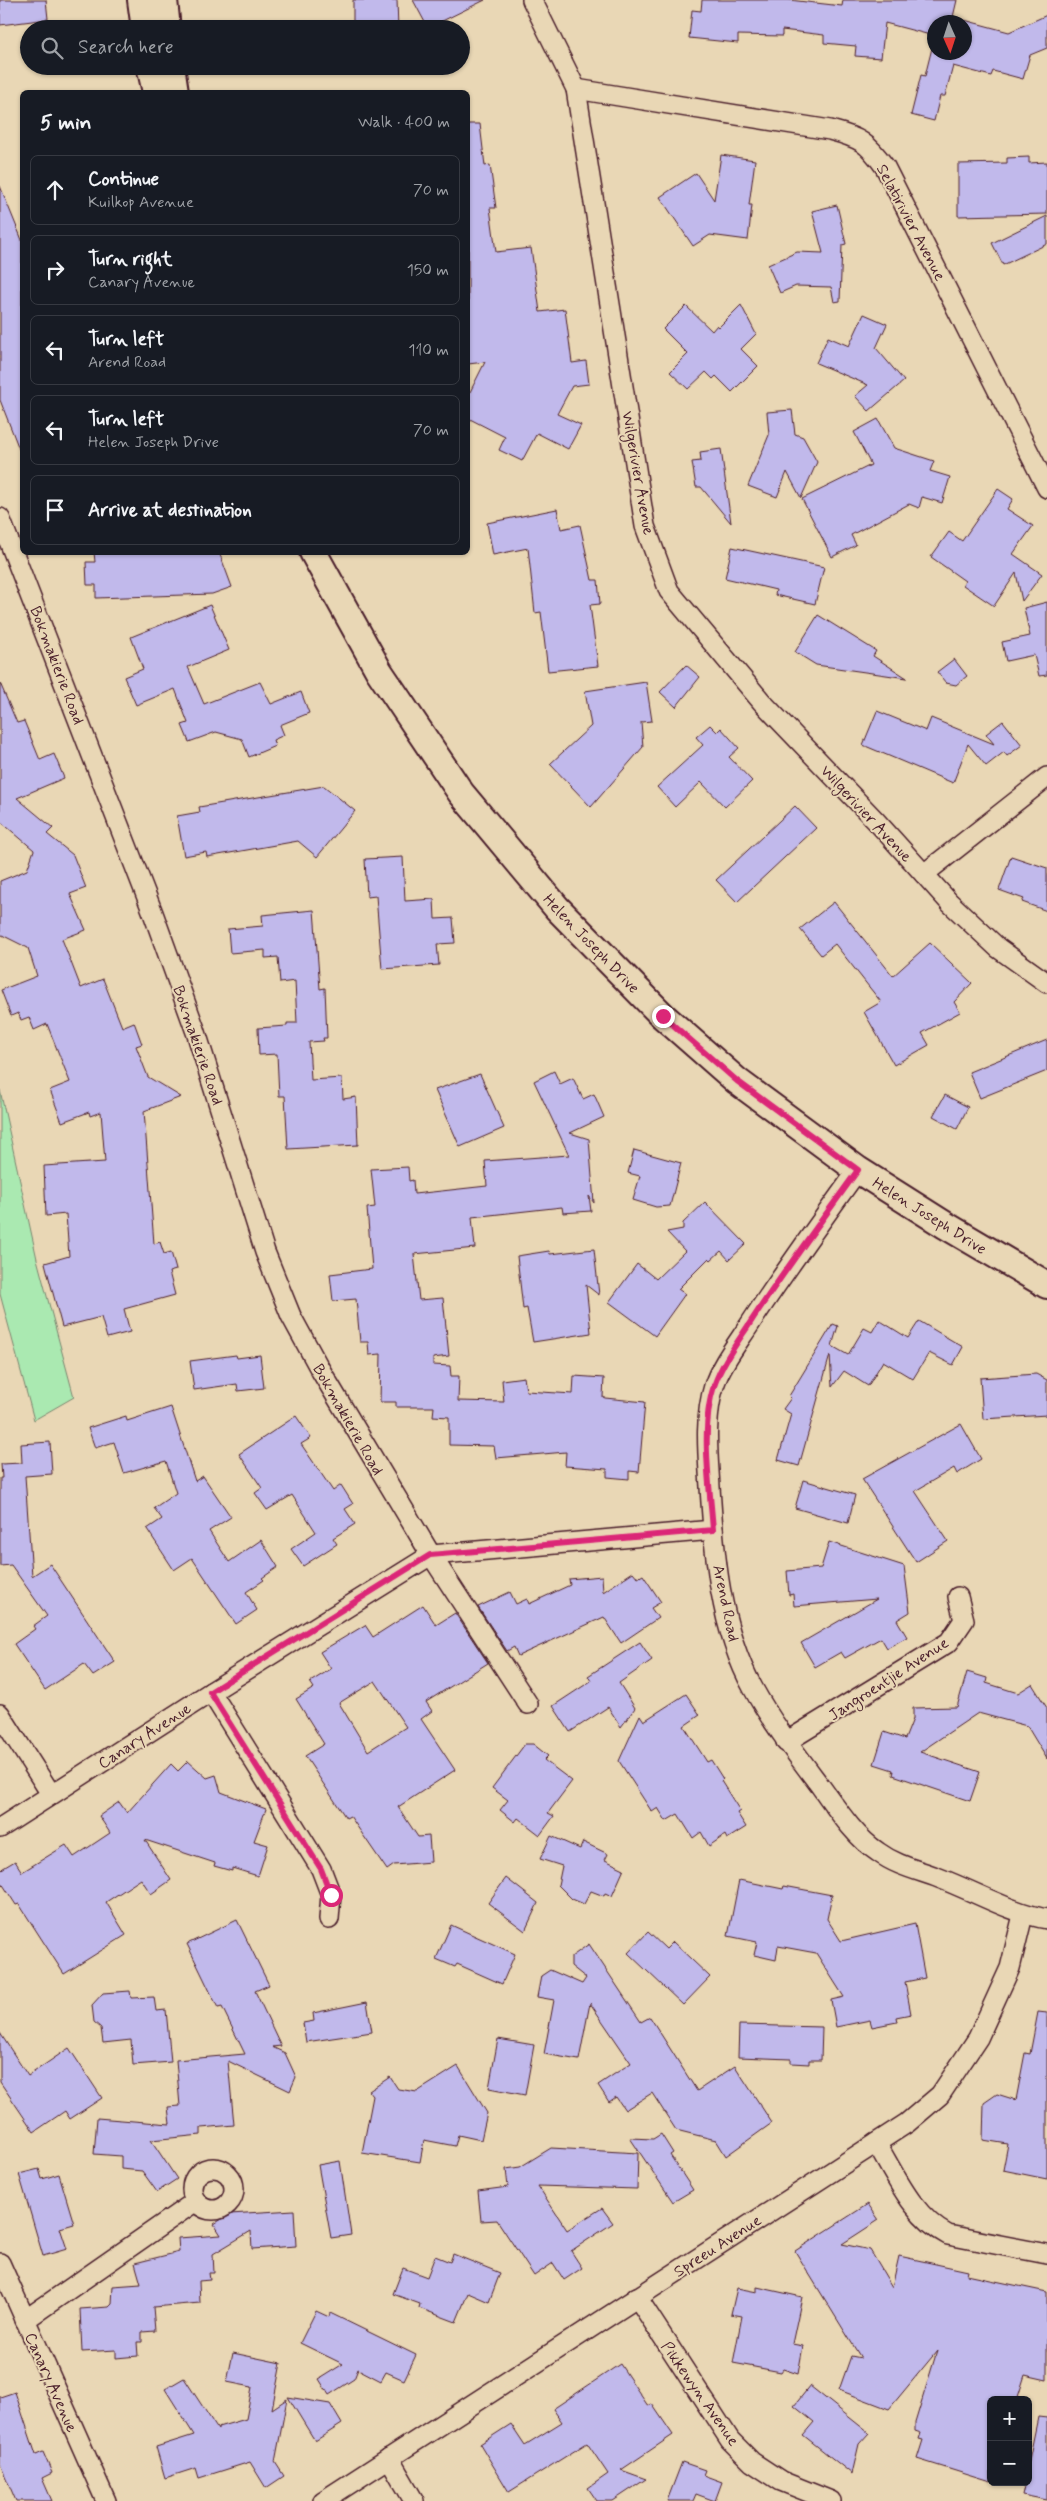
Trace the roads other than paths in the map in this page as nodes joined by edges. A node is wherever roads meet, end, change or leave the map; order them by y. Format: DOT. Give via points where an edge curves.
graph roads {
  1 [pos="141,0"];
  2 [pos="164,0"];
  3 [pos="532,0"];
  4 [pos="144,20"];
  5 [pos="166,20"];
  6 [pos="152,75"];
  7 [pos="172,75"];
  8 [pos="576,89"];
  9 [pos="156,90"];
  10 [pos="175,90"];
  11 [pos="1047,488"];
  12 [pos="0,518"];
  13 [pos="315,555"];
  14 [pos="1047,777"];
  15 [pos="924,874"];
  16 [pos="1047,983"];
  17 [pos="858,1170"];
  18 [pos="1047,1285"];
  19 [pos="713,1530"];
  20 [pos="430,1555"];
  21 [pos="958,1597"];
  22 [pos="210,1692"];
  23 [pos="528,1704"];
  24 [pos="0,1714"];
  25 [pos="786,1742"];
  26 [pos="51,1794"];
  27 [pos="0,1828"];
  28 [pos="1023,1914"];
  29 [pos="329,1919"];
  30 [pos="1047,1919"];
  31 [pos="876,2143"];
  32 [pos="196,2201"];
  33 [pos="1047,2254"];
  34 [pos="0,2263"];
  35 [pos="637,2297"];
  36 [pos="25,2320"];
  37 [pos="389,2458"];
  38 [pos="106,2501"];
  39 [pos="323,2501"];
  40 [pos="414,2501"];
  41 [pos="831,2501"];
  1 -- 4 [label="street"];
  2 -- 5 [label="street"];
  3 -- 8 [label="street, Wilgerivier Avenue"];
  6 -- 9 [label="street"];
  7 -- 10 [label="street"];
  8 -- 11 [label="street, Selatirivier Avenue" via="830,130 853,136 870,146 885,167"];
  8 -- 15 [label="street, Wilgerivier Avenue" via="646,526 668,591 762,702"];
  12 -- 20 [label="street, Bokmakierie Road" via="196,1032 264,1252 291,1316 321,1371"];
  13 -- 17 [label="street, Helen Joseph Drive" via="379,671 430,749 466,800 557,908 663,1016 737,1081"];
  14 -- 15 [label="street"];
  15 -- 16 [label="street, Wilgerivier Avenue" via="998,948"];
  17 -- 18 [label="street, Helen Joseph Drive"];
  17 -- 19 [label="street, Arend Road" via="769,1295 730,1354 714,1386 708,1439"];
  19 -- 20 [label="street, Canary Avenue"];
  19 -- 25 [label="street, Arend Road" via="724,1604 735,1645 752,1686"];
  20 -- 22 [label="street, Canary Avenue"];
  20 -- 23 [label="street, Bokmakierie Road"];
  21 -- 25 [label="street, Jangroentjie Avenue" via="964,1620 949,1642"];
  22 -- 26 [label="street, Canary Avenue"];
  22 -- 29 [label="street" via="321,1869 331,1895"];
  24 -- 26 [label="street"];
  25 -- 28 [label="street, Arend Road" via="856,1832 876,1852 902,1866 938,1877"];
  26 -- 27 [label="street, Canary Avenue"];
  28 -- 30 [label="street, Arend Road"];
  28 -- 31 [label="street, Spreeu Avenue" via="1010,1968 964,2063 940,2095 907,2123"];
  31 -- 33 [label="street" via="915,2208 935,2228 948,2235"];
  31 -- 35 [label="street, Spreeu Avenue"];
  32 -- 36 [label="street"];
  34 -- 36 [label="street, Canary Avenue"];
  35 -- 37 [label="street, Spreeu Avenue"];
  35 -- 41 [label="street, Pikkewyn Avenue" via="730,2440 752,2462 781,2481"];
  36 -- 38 [label="street, Canary Avenue"];
  37 -- 39 [label="street, Spreeu Avenue"];
  37 -- 40 [label="street"];
}
